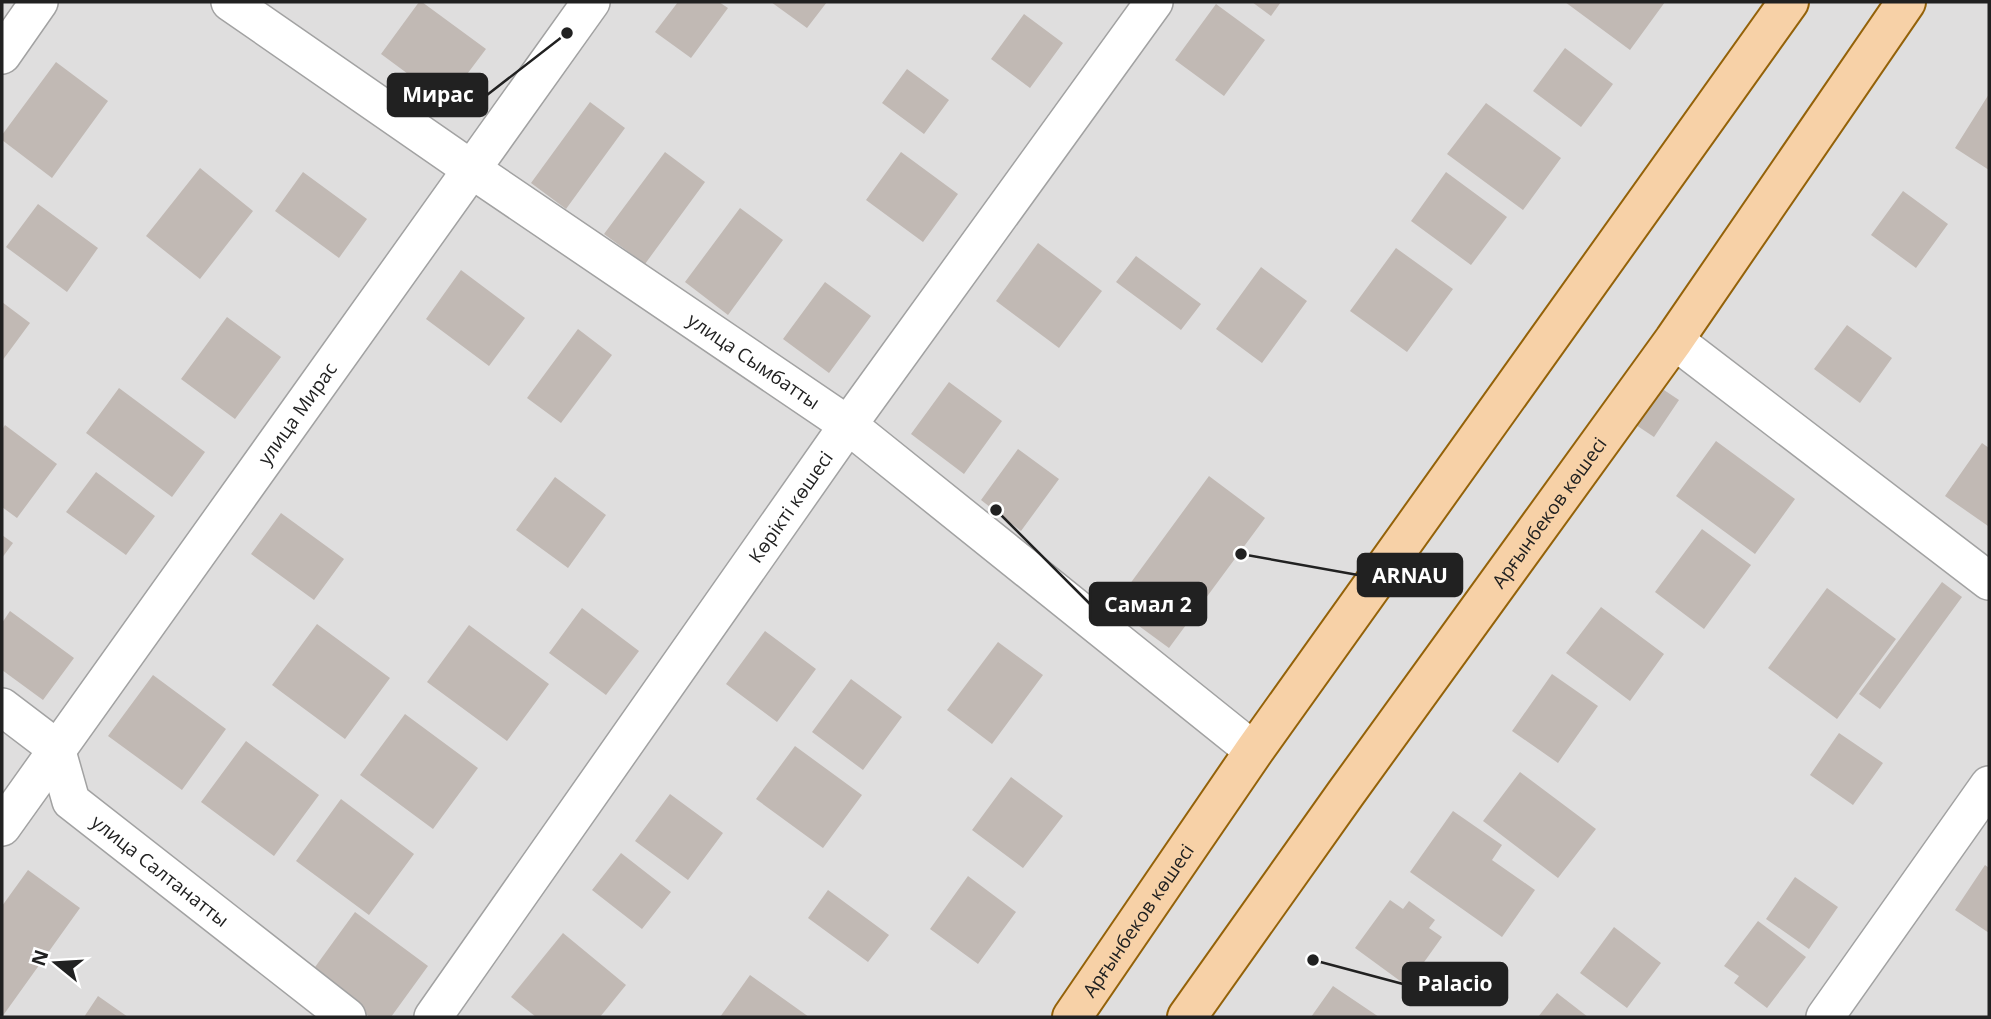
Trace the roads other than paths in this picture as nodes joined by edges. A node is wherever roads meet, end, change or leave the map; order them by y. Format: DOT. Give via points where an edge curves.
graph roads {
  1 [pos="39,2"];
  2 [pos="230,2"];
  3 [pos="591,2"];
  4 [pos="1154,2"];
  5 [pos="1789,2"];
  6 [pos="1906,2"];
  7 [pos="2,55"];
  8 [pos="471,169"];
  9 [pos="1674,340"];
  10 [pos="848,425"];
  11 [pos="1989,581"];
  12 [pos="2,707"];
  13 [pos="57,748"];
  14 [pos="1254,751"];
  15 [pos="1989,785"];
  16 [pos="2,827"];
  17 [pos="347,1017"];
  18 [pos="433,1017"];
  19 [pos="1072,1017"];
  20 [pos="1187,1017"];
  21 [pos="1825,1017"];
  1 -- 7 [label="street"];
  2 -- 8 [label="street, улица Сымбатты"];
  3 -- 8 [label="street, улица Мирас"];
  4 -- 10 [label="street, Көрікті көшесі"];
  5 -- 14 [label="main road, Арғынбеков көшесі"];
  6 -- 9 [label="main road, Арғынбеков көшесі"];
  8 -- 10 [label="street, улица Сымбатты"];
  8 -- 13 [label="street, улица Мирас"];
  9 -- 11 [label="street"];
  9 -- 20 [label="main road, Арғынбеков көшесі"];
  10 -- 14 [label="street, улица Сымбатты"];
  10 -- 18 [label="street, Көрікті көшесі"];
  12 -- 13 [label="street"];
  13 -- 16 [label="street, улица Мирас"];
  13 -- 17 [label="street, улица Салтанатты" via="71,801"];
  14 -- 19 [label="main road, Арғынбеков көшесі"];
  15 -- 21 [label="street"];
}
